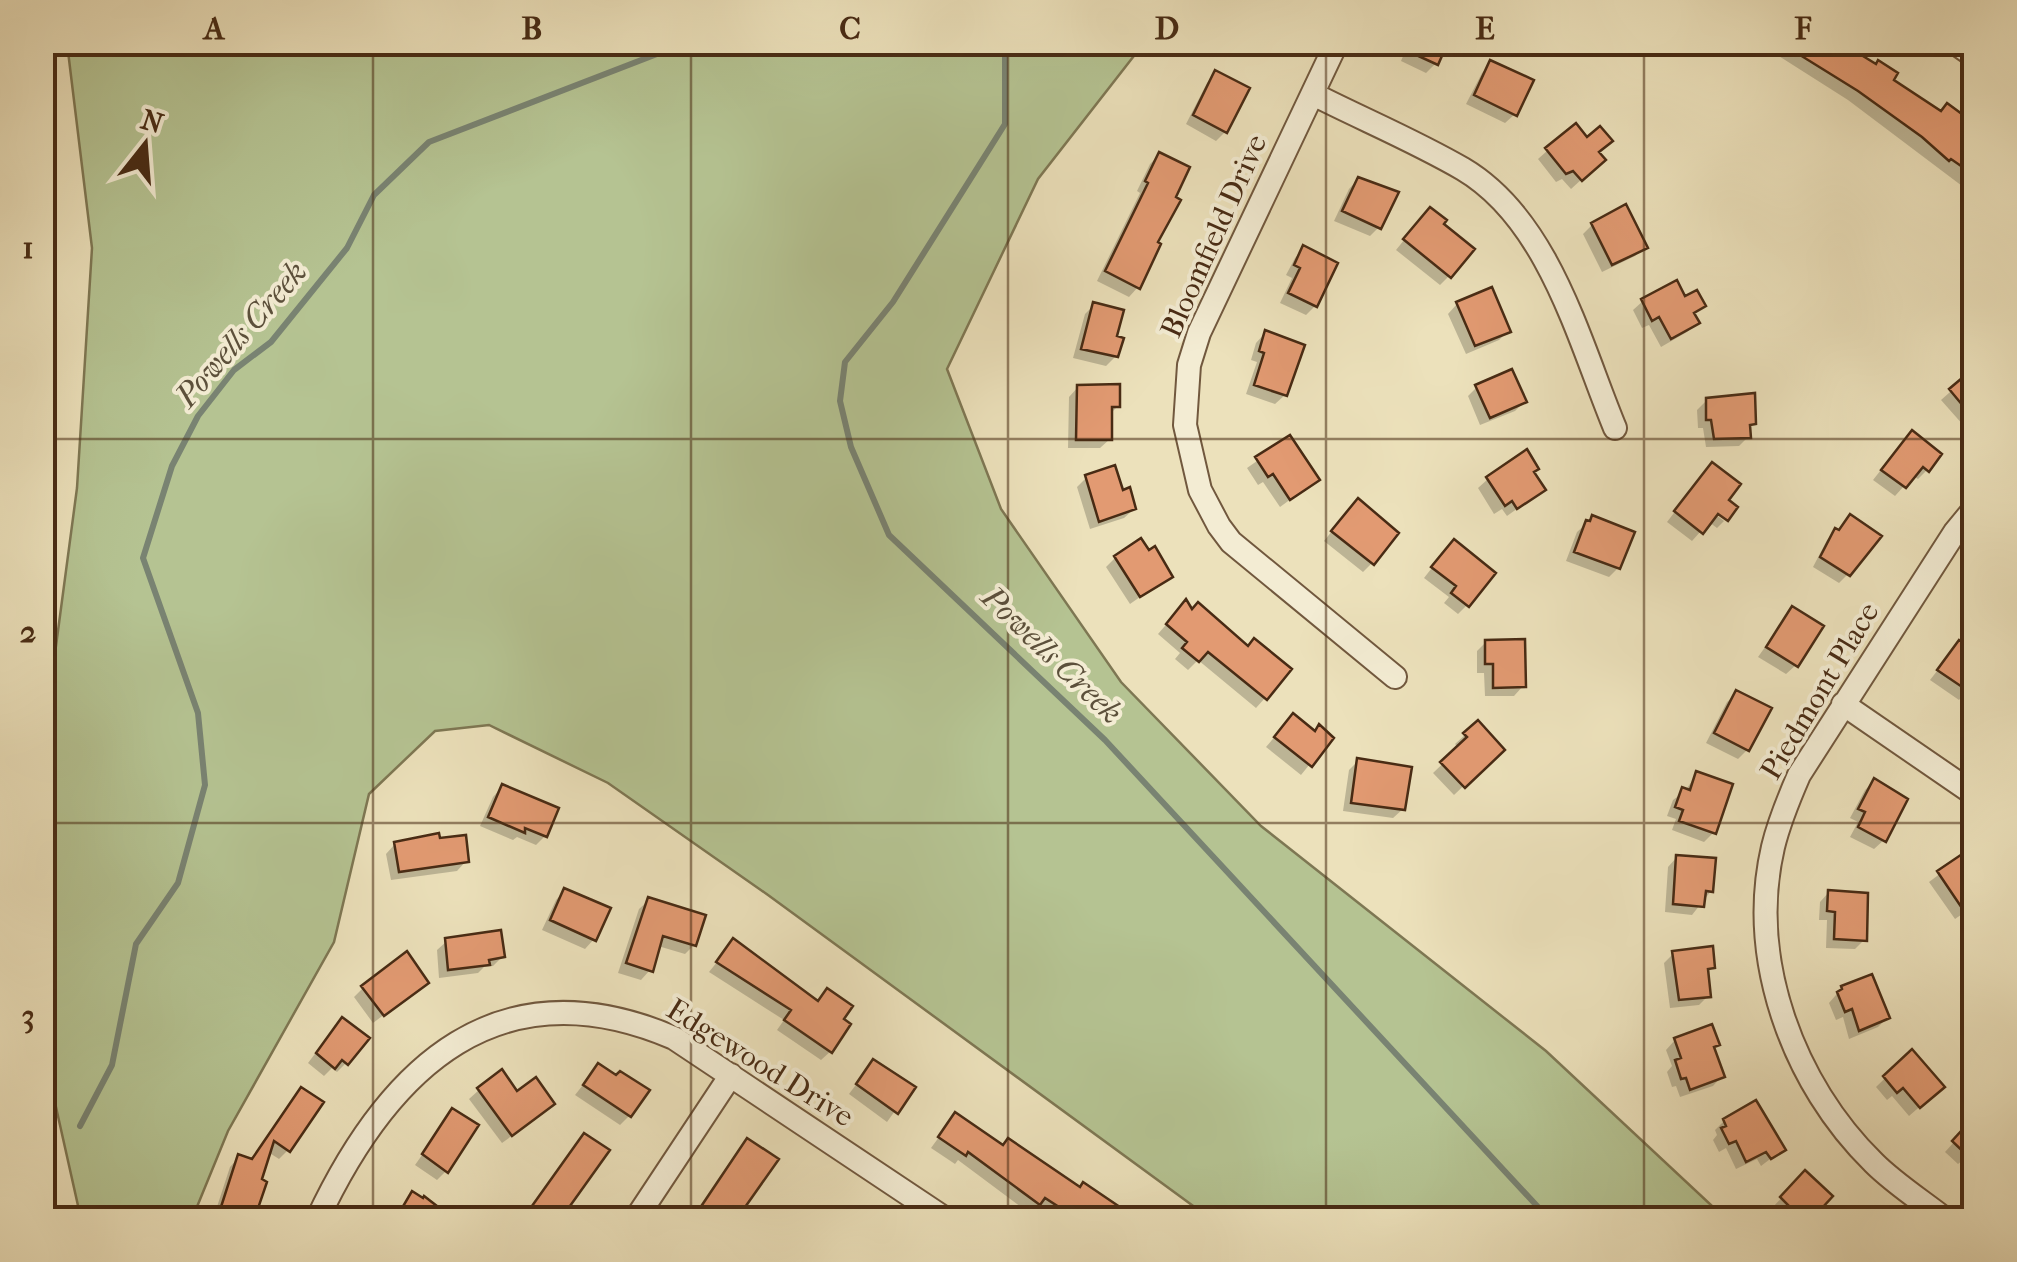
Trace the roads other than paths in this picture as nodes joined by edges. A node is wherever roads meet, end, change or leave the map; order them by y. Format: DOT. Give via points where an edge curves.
graph roads {
  1 [pos="1337,42"];
  2 [pos="1954,42"];
  3 [pos="1974,56"];
  4 [pos="1312,94"];
  5 [pos="1615,428"];
  6 [pos="1974,508"];
  7 [pos="1395,677"];
  8 [pos="1842,704"];
  9 [pos="1974,794"];
  10 [pos="732,1075"];
  11 [pos="317,1220"];
  12 [pos="635,1220"];
  13 [pos="947,1220"];
  14 [pos="1946,1220"];
  1 -- 4 [label="street, Bloomfield Drive"];
  2 -- 3 [label="street"];
  4 -- 5 [label="street" via="1464,170 1516,216 1552,274"];
  4 -- 7 [label="street, Bloomfield Drive" via="1198,333 1184,426 1200,490 1232,542"];
  6 -- 8 [label="street, Piedmont Place"];
  8 -- 9 [label="street"];
  8 -- 14 [label="street, Piedmont Place" via="1798,774 1772,850 1767,928 1773,978 1796,1051 1844,1131 1892,1180"];
  10 -- 11 [label="street, Edgewood Drive" via="674,1038 607,1015 564,1011 479,1030 408,1081 361,1140"];
  10 -- 12 [label="street"];
  10 -- 13 [label="street, Edgewood Drive"];
}
